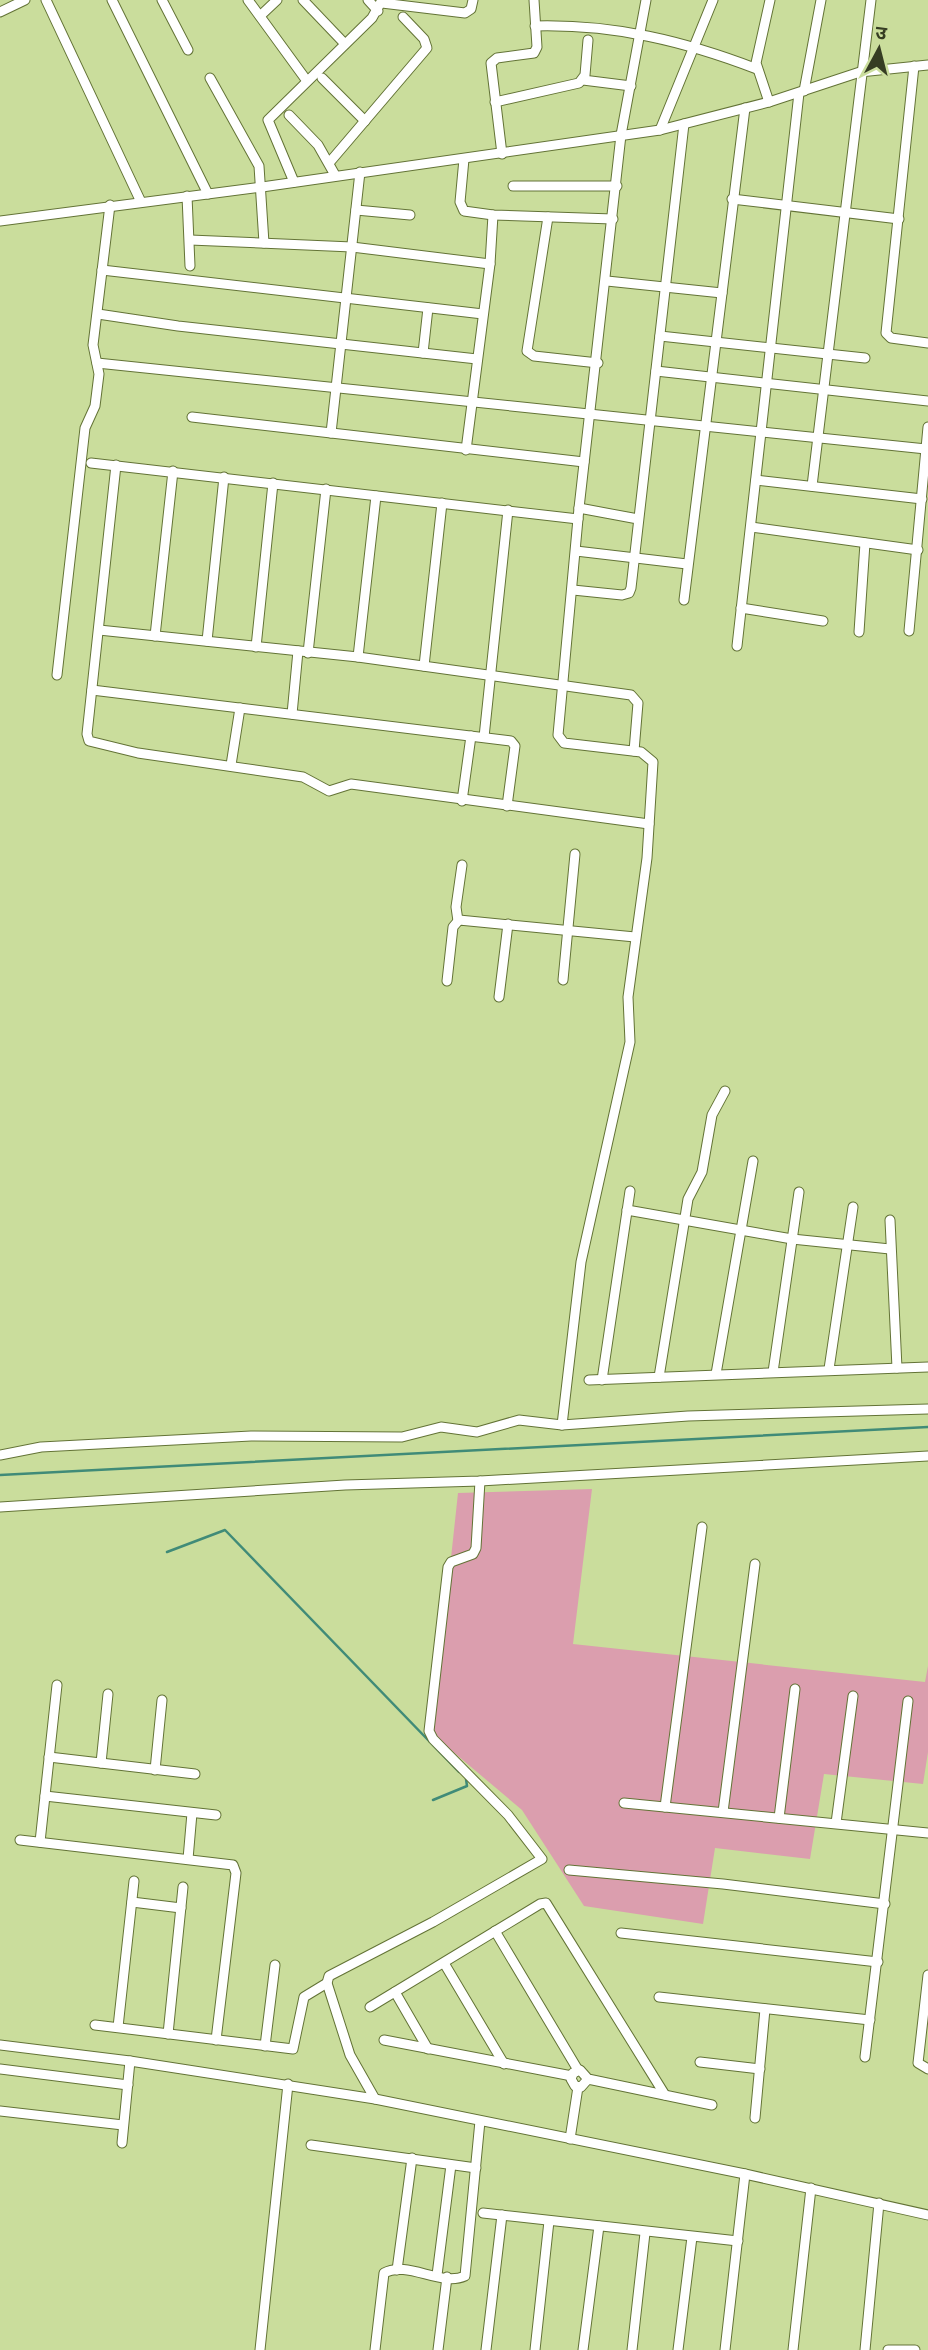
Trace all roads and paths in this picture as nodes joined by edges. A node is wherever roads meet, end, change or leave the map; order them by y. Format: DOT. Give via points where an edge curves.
graph roads {
  1 [pos="25,0"];
  2 [pos="46,0"];
  3 [pos="112,0"];
  4 [pos="162,0"];
  5 [pos="248,0"];
  6 [pos="276,0"];
  7 [pos="303,0"];
  8 [pos="369,0"];
  9 [pos="473,0"];
  10 [pos="534,0"];
  11 [pos="646,0"];
  12 [pos="713,0"];
  13 [pos="770,0"];
  14 [pos="821,0"];
  15 [pos="871,0"];
  16 [pos="381,5"];
  17 [pos="429,5"];
  18 [pos="0,12"];
  19 [pos="260,16"];
  20 [pos="403,17"];
  21 [pos="535,26"];
  22 [pos="641,34"];
  23 [pos="588,40"];
  24 [pos="345,44"];
  25 [pos="694,45"];
  26 [pos="188,50"];
  27 [pos="928,65"];
  28 [pos="914,66"];
  29 [pos="757,69"];
  30 [pos="860,72"];
  31 [pos="210,78"];
  32 [pos="322,78"];
  33 [pos="583,80"];
  34 [pos="307,81"];
  35 [pos="631,86"];
  36 [pos="801,92"];
  37 [pos="495,102"];
  38 [pos="769,102"];
  39 [pos="745,108"];
  40 [pos="289,115"];
  41 [pos="365,121"];
  42 [pos="684,124"];
  43 [pos="660,130"];
  44 [pos="621,135"];
  45 [pos="502,154"];
  46 [pos="464,159"];
  47 [pos="329,163"];
  48 [pos="360,172"];
  49 [pos="335,175"];
  50 [pos="294,182"];
  51 [pos="617,186"];
  52 [pos="262,187"];
  53 [pos="513,187"];
  54 [pos="208,194"];
  55 [pos="187,196"];
  56 [pos="732,199"];
  57 [pos="141,202"];
  58 [pos="110,205"];
  59 [pos="788,206"];
  60 [pos="356,210"];
  61 [pos="845,213"];
  62 [pos="410,215"];
  63 [pos="493,215"];
  64 [pos="548,217"];
  65 [pos="613,219"];
  66 [pos="899,219"];
  67 [pos="0,220"];
  68 [pos="190,240"];
  69 [pos="264,243"];
  70 [pos="352,247"];
  71 [pos="490,264"];
  72 [pos="190,266"];
  73 [pos="102,270"];
  74 [pos="607,281"];
  75 [pos="664,287"];
  76 [pos="722,293"];
  77 [pos="345,300"];
  78 [pos="428,308"];
  79 [pos="98,314"];
  80 [pos="483,314"];
  81 [pos="660,336"];
  82 [pos="340,343"];
  83 [pos="928,343"];
  84 [pos="716,344"];
  85 [pos="771,349"];
  86 [pos="423,353"];
  87 [pos="828,354"];
  88 [pos="865,358"];
  89 [pos="477,359"];
  90 [pos="97,363"];
  91 [pos="598,363"];
  92 [pos="656,371"];
  93 [pos="712,378"];
  94 [pos="766,384"];
  95 [pos="336,389"];
  96 [pos="823,389"];
  97 [pos="928,401"];
  98 [pos="471,404"];
  99 [pos="590,415"];
  100 [pos="191,417"];
  101 [pos="650,420"];
  102 [pos="704,426"];
  103 [pos="928,427"];
  104 [pos="762,431"];
  105 [pos="331,433"];
  106 [pos="817,437"];
  107 [pos="926,449"];
  108 [pos="466,450"];
  109 [pos="584,461"];
  110 [pos="91,463"];
  111 [pos="116,465"];
  112 [pos="173,471"];
  113 [pos="224,477"];
  114 [pos="756,480"];
  115 [pos="273,483"];
  116 [pos="811,486"];
  117 [pos="326,489"];
  118 [pos="376,496"];
  119 [pos="922,499"];
  120 [pos="442,503"];
  121 [pos="579,508"];
  122 [pos="508,510"];
  123 [pos="578,519"];
  124 [pos="638,519"];
  125 [pos="751,527"];
  126 [pos="865,542"];
  127 [pos="918,550"];
  128 [pos="576,551"];
  129 [pos="634,557"];
  130 [pos="687,564"];
  131 [pos="573,590"];
  132 [pos="684,600"];
  133 [pos="741,608"];
  134 [pos="823,621"];
  135 [pos="100,630"];
  136 [pos="909,631"];
  137 [pos="859,632"];
  138 [pos="155,636"];
  139 [pos="207,641"];
  140 [pos="737,646"];
  141 [pos="257,647"];
  142 [pos="303,652"];
  143 [pos="358,657"];
  144 [pos="424,666"];
  145 [pos="489,674"];
  146 [pos="57,675"];
  147 [pos="562,684"];
  148 [pos="92,690"];
  149 [pos="240,708"];
  150 [pos="292,714"];
  151 [pos="471,736"];
  152 [pos="484,737"];
  153 [pos="634,751"];
  154 [pos="231,765"];
  155 [pos="462,801"];
  156 [pos="507,806"];
  157 [pos="649,824"];
  158 [pos="575,854"];
  159 [pos="462,865"];
  160 [pos="458,921"];
  161 [pos="508,924"];
  162 [pos="568,930"];
  163 [pos="635,937"];
  164 [pos="563,980"];
  165 [pos="447,981"];
  166 [pos="499,997"];
  167 [pos="725,1091"];
  168 [pos="753,1161"];
  169 [pos="630,1191"];
  170 [pos="799,1192"];
  171 [pos="853,1207"];
  172 [pos="627,1210"];
  173 [pos="890,1220"];
  174 [pos="685,1221"];
  175 [pos="741,1231"];
  176 [pos="792,1239"];
  177 [pos="847,1245"];
  178 [pos="890,1249"];
  179 [pos="928,1367"];
  180 [pos="897,1368"];
  181 [pos="829,1369"];
  182 [pos="773,1372"];
  183 [pos="716,1374"];
  184 [pos="659,1377"];
  185 [pos="589,1380"];
  186 [pos="602,1380"];
  187 [pos="928,1409"];
  188 [pos="562,1425"];
  189 [pos="0,1455"];
  190 [pos="928,1456"];
  191 [pos="480,1481"];
  192 [pos="0,1507"];
  193 [pos="702,1527"];
  194 [pos="755,1564"];
  195 [pos="57,1685"];
  196 [pos="795,1689"];
  197 [pos="108,1694"];
  198 [pos="853,1696"];
  199 [pos="162,1700"];
  200 [pos="908,1702"];
  201 [pos="49,1758"];
  202 [pos="101,1763"];
  203 [pos="155,1770"];
  204 [pos="195,1774"];
  205 [pos="45,1796"];
  206 [pos="624,1803"];
  207 [pos="665,1807"];
  208 [pos="723,1812"];
  209 [pos="192,1813"];
  210 [pos="216,1815"];
  211 [pos="779,1818"];
  212 [pos="836,1823"];
  213 [pos="894,1829"];
  214 [pos="928,1833"];
  215 [pos="20,1840"];
  216 [pos="40,1842"];
  217 [pos="188,1859"];
  218 [pos="569,1870"];
  219 [pos="134,1881"];
  220 [pos="183,1887"];
  221 [pos="132,1902"];
  222 [pos="885,1904"];
  223 [pos="181,1908"];
  224 [pos="495,1931"];
  225 [pos="621,1933"];
  226 [pos="878,1962"];
  227 [pos="444,1963"];
  228 [pos="275,1965"];
  229 [pos="928,1975"];
  230 [pos="327,1983"];
  231 [pos="395,1992"];
  232 [pos="659,1997"];
  233 [pos="370,2007"];
  234 [pos="765,2008"];
  235 [pos="870,2020"];
  236 [pos="95,2025"];
  237 [pos="118,2027"];
  238 [pos="168,2034"];
  239 [pos="216,2040"];
  240 [pos="384,2040"];
  241 [pos="0,2045"];
  242 [pos="265,2046"];
  243 [pos="428,2049"];
  244 [pos="865,2057"];
  245 [pos="130,2061"];
  246 [pos="700,2062"];
  247 [pos="504,2064"];
  248 [pos="760,2069"];
  249 [pos="928,2069"];
  250 [pos="0,2070"];
  251 [pos="575,2073"];
  252 [pos="588,2079"];
  253 [pos="288,2084"];
  254 [pos="128,2085"];
  255 [pos="578,2087"];
  256 [pos="665,2095"];
  257 [pos="375,2099"];
  258 [pos="712,2105"];
  259 [pos="0,2111"];
  260 [pos="755,2118"];
  261 [pos="480,2121"];
  262 [pos="123,2125"];
  263 [pos="570,2139"];
  264 [pos="122,2143"];
  265 [pos="311,2145"];
  266 [pos="412,2158"];
  267 [pos="451,2165"];
  268 [pos="476,2168"];
  269 [pos="745,2174"];
  270 [pos="811,2188"];
  271 [pos="879,2203"];
  272 [pos="484,2213"];
  273 [pos="502,2215"];
  274 [pos="928,2215"];
  275 [pos="549,2221"];
  276 [pos="598,2226"];
  277 [pos="645,2233"];
  278 [pos="692,2237"];
  279 [pos="738,2241"];
  280 [pos="397,2270"];
  281 [pos="442,2276"];
  282 [pos="894,2349"];
  283 [pos="260,2350"];
  284 [pos="374,2350"];
  285 [pos="438,2350"];
  286 [pos="486,2350"];
  287 [pos="535,2350"];
  288 [pos="583,2350"];
  289 [pos="632,2350"];
  290 [pos="678,2350"];
  291 [pos="725,2350"];
  292 [pos="793,2350"];
  293 [pos="865,2350"];
  294 [pos="915,2350"];
  1 -- 18 [label="street"];
  2 -- 57 [label="street"];
  3 -- 54 [label="street"];
  4 -- 26 [label="street"];
  5 -- 19 [label="street"];
  6 -- 19 [label="street"];
  7 -- 24 [label="street"];
  8 -- 16 [label="street"];
  9 -- 17 [label="street" via="465,13"];
  10 -- 21 [label="street"];
  11 -- 22 [label="street"];
  12 -- 25 [label="street"];
  13 -- 29 [label="street"];
  14 -- 36 [label="street"];
  15 -- 30 [label="street"];
  16 -- 17 [label="street"];
  16 -- 24 [label="street"];
  19 -- 34 [label="street"];
  20 -- 41 [label="street" via="427,48"];
  21 -- 22 [label="street" via="578,25"];
  21 -- 37 [label="street" via="534,53 496,58 491,63"];
  22 -- 25 [label="street"];
  22 -- 35 [label="street"];
  23 -- 33 [label="street"];
  24 -- 34 [label="street"];
  25 -- 29 [label="street"];
  25 -- 43 [label="street"];
  27 -- 28 [label="street"];
  28 -- 30 [label="street"];
  28 -- 66 [label="street"];
  29 -- 38 [label="street"];
  30 -- 36 [label="street"];
  30 -- 61 [label="street"];
  31 -- 52 [label="street" via="259,166"];
  32 -- 41 [label="street"];
  33 -- 35 [label="street"];
  33 -- 37 [label="street"];
  34 -- 50 [label="street" via="267,122"];
  35 -- 44 [label="street"];
  36 -- 38 [label="street"];
  36 -- 59 [label="street"];
  37 -- 45 [label="street"];
  38 -- 39 [label="street"];
  39 -- 42 [label="street"];
  39 -- 56 [label="street"];
  40 -- 47 [label="street"];
  41 -- 47 [label="street"];
  42 -- 43 [label="street"];
  42 -- 75 [label="street"];
  43 -- 44 [label="street"];
  44 -- 45 [label="street"];
  44 -- 51 [label="street"];
  45 -- 46 [label="street"];
  46 -- 48 [label="street"];
  46 -- 63 [label="street" via="461,209"];
  47 -- 49 [label="street"];
  48 -- 49 [label="street"];
  48 -- 60 [label="street"];
  49 -- 50 [label="street"];
  50 -- 52 [label="street"];
  51 -- 53 [label="street"];
  51 -- 65 [label="street"];
  52 -- 54 [label="street"];
  52 -- 69 [label="street"];
  54 -- 55 [label="street"];
  55 -- 57 [label="street"];
  55 -- 68 [label="street"];
  56 -- 59 [label="street"];
  56 -- 76 [label="street"];
  57 -- 58 [label="street"];
  58 -- 67 [label="street"];
  58 -- 73 [label="street"];
  59 -- 61 [label="street"];
  59 -- 85 [label="street"];
  60 -- 62 [label="street"];
  60 -- 70 [label="street"];
  61 -- 66 [label="street"];
  61 -- 87 [label="street"];
  63 -- 64 [label="street"];
  63 -- 71 [label="street"];
  64 -- 65 [label="street"];
  64 -- 91 [label="street" via="527,351 534,356"];
  65 -- 74 [label="street"];
  66 -- 83 [label="street" via="887,335"];
  68 -- 69 [label="street"];
  68 -- 72 [label="street"];
  69 -- 70 [label="street"];
  70 -- 71 [label="street"];
  70 -- 77 [label="street"];
  71 -- 80 [label="street"];
  73 -- 77 [label="street"];
  73 -- 79 [label="street"];
  74 -- 75 [label="street"];
  74 -- 91 [label="street"];
  75 -- 76 [label="street"];
  75 -- 81 [label="street"];
  76 -- 84 [label="street"];
  77 -- 78 [label="street"];
  77 -- 82 [label="street"];
  78 -- 80 [label="street"];
  78 -- 86 [label="street"];
  79 -- 82 [label="street"];
  79 -- 90 [label="street" via="92,348"];
  80 -- 89 [label="street"];
  81 -- 84 [label="street"];
  81 -- 92 [label="street"];
  82 -- 86 [label="street"];
  82 -- 95 [label="street"];
  84 -- 85 [label="street"];
  84 -- 93 [label="street"];
  85 -- 87 [label="street"];
  85 -- 94 [label="street"];
  86 -- 89 [label="street"];
  87 -- 88 [label="street"];
  87 -- 96 [label="street"];
  89 -- 98 [label="street"];
  90 -- 95 [label="street"];
  90 -- 146 [label="street" via="100,370 85,428"];
  91 -- 99 [label="street"];
  92 -- 93 [label="street"];
  92 -- 101 [label="street"];
  93 -- 94 [label="street"];
  93 -- 102 [label="street"];
  94 -- 96 [label="street"];
  94 -- 104 [label="street"];
  95 -- 98 [label="street"];
  95 -- 105 [label="street"];
  96 -- 97 [label="street"];
  96 -- 106 [label="street"];
  98 -- 99 [label="street"];
  98 -- 108 [label="street"];
  99 -- 101 [label="street"];
  99 -- 109 [label="street"];
  100 -- 105 [label="street"];
  101 -- 102 [label="street"];
  101 -- 124 [label="street"];
  102 -- 104 [label="street"];
  102 -- 130 [label="street"];
  103 -- 107 [label="street"];
  104 -- 106 [label="street"];
  104 -- 114 [label="street"];
  105 -- 108 [label="street"];
  106 -- 107 [label="street"];
  106 -- 116 [label="street"];
  107 -- 119 [label="street"];
  108 -- 109 [label="street"];
  109 -- 121 [label="street"];
  110 -- 111 [label="street"];
  111 -- 112 [label="street"];
  111 -- 135 [label="street"];
  112 -- 113 [label="street"];
  112 -- 138 [label="street"];
  113 -- 115 [label="street"];
  113 -- 139 [label="street"];
  114 -- 116 [label="street"];
  114 -- 125 [label="street"];
  115 -- 117 [label="street"];
  115 -- 141 [label="street"];
  116 -- 119 [label="street"];
  117 -- 118 [label="street"];
  117 -- 142 [label="street"];
  118 -- 120 [label="street"];
  118 -- 143 [label="street"];
  119 -- 127 [label="street"];
  120 -- 122 [label="street"];
  120 -- 144 [label="street"];
  121 -- 123 [label="street"];
  121 -- 124 [label="street"];
  122 -- 123 [label="street"];
  122 -- 145 [label="street"];
  123 -- 128 [label="street"];
  124 -- 129 [label="street"];
  125 -- 126 [label="street"];
  125 -- 133 [label="street"];
  126 -- 127 [label="street"];
  126 -- 137 [label="street"];
  127 -- 136 [label="street"];
  128 -- 129 [label="street"];
  128 -- 131 [label="street"];
  129 -- 130 [label="street"];
  129 -- 131 [label="street" via="627,594"];
  130 -- 132 [label="street"];
  131 -- 147 [label="street"];
  133 -- 134 [label="street"];
  133 -- 140 [label="street"];
  135 -- 138 [label="street"];
  135 -- 148 [label="street"];
  138 -- 139 [label="street"];
  139 -- 141 [label="street"];
  141 -- 142 [label="street"];
  142 -- 143 [label="street"];
  142 -- 150 [label="street"];
  143 -- 144 [label="street"];
  144 -- 145 [label="street"];
  145 -- 147 [label="street"];
  145 -- 152 [label="street"];
  147 -- 153 [label="street" via="634,696 638,704"];
  147 -- 153 [label="street" via="558,735 562,741"];
  148 -- 149 [label="street"];
  148 -- 154 [label="street" via="89,741 138,753"];
  149 -- 150 [label="street"];
  149 -- 154 [label="street"];
  150 -- 151 [label="street"];
  151 -- 152 [label="street"];
  151 -- 155 [label="street"];
  152 -- 156 [label="street" via="515,744"];
  153 -- 157 [label="street" via="653,762"];
  154 -- 155 [label="street" via="303,776 329,791 351,784"];
  155 -- 156 [label="street"];
  156 -- 157 [label="street"];
  157 -- 163 [label="street"];
  158 -- 162 [label="street"];
  159 -- 160 [label="street"];
  160 -- 161 [label="street"];
  160 -- 165 [label="street" via="453,927"];
  161 -- 162 [label="street"];
  161 -- 166 [label="street"];
  162 -- 163 [label="street"];
  162 -- 164 [label="street"];
  163 -- 188 [label="street" via="628,1006 630,1042 582,1262"];
  167 -- 174 [label="street" via="712,1115 702,1172 688,1199"];
  168 -- 175 [label="street"];
  169 -- 172 [label="street"];
  170 -- 176 [label="street"];
  171 -- 177 [label="street"];
  172 -- 174 [label="street"];
  172 -- 186 [label="street"];
  173 -- 178 [label="street"];
  174 -- 175 [label="street"];
  174 -- 184 [label="street"];
  175 -- 176 [label="street"];
  175 -- 183 [label="street"];
  176 -- 177 [label="street"];
  176 -- 182 [label="street"];
  177 -- 178 [label="street"];
  177 -- 181 [label="street"];
  178 -- 180 [label="street"];
  179 -- 180 [label="street"];
  180 -- 181 [label="street"];
  181 -- 182 [label="street"];
  182 -- 183 [label="street"];
  183 -- 184 [label="street"];
  184 -- 186 [label="street"];
  185 -- 186 [label="street"];
  187 -- 188 [label="street"];
  188 -- 189 [label="street" via="519,1420 477,1432 441,1427 402,1437 251,1436 41,1447"];
  190 -- 191 [label="street"];
  191 -- 192 [label="street"];
  191 -- 230 [label="street" via="476,1548 448,1567 429,1731 508,1815 541,1861 332,1973"];
  193 -- 207 [label="street"];
  194 -- 208 [label="street"];
  195 -- 201 [label="street"];
  196 -- 211 [label="street"];
  197 -- 202 [label="street"];
  198 -- 212 [label="street"];
  199 -- 203 [label="street"];
  200 -- 213 [label="street"];
  201 -- 202 [label="street"];
  201 -- 205 [label="street"];
  202 -- 203 [label="street"];
  203 -- 204 [label="street"];
  205 -- 209 [label="street"];
  205 -- 216 [label="street"];
  206 -- 207 [label="street"];
  207 -- 208 [label="street"];
  208 -- 211 [label="street"];
  209 -- 210 [label="street"];
  209 -- 217 [label="street"];
  211 -- 212 [label="street"];
  212 -- 213 [label="street"];
  213 -- 214 [label="street"];
  213 -- 222 [label="street"];
  215 -- 216 [label="street"];
  216 -- 217 [label="street"];
  217 -- 239 [label="street" via="229,1864 235,1869"];
  218 -- 222 [label="street"];
  219 -- 221 [label="street"];
  220 -- 223 [label="street"];
  221 -- 223 [label="street"];
  221 -- 237 [label="street"];
  222 -- 226 [label="street"];
  223 -- 238 [label="street"];
  224 -- 227 [label="street"];
  224 -- 251 [label="street"];
  224 -- 256 [label="street" via="540,1904 549,1905"];
  225 -- 226 [label="street"];
  226 -- 235 [label="street"];
  227 -- 231 [label="street"];
  227 -- 247 [label="street"];
  228 -- 242 [label="street"];
  229 -- 249 [label="street" via="918,2058 920,2066"];
  230 -- 242 [label="street" via="303,2000 295,2047"];
  230 -- 257 [label="street" via="353,2061"];
  231 -- 233 [label="street"];
  231 -- 243 [label="street"];
  232 -- 234 [label="street"];
  234 -- 235 [label="street"];
  234 -- 248 [label="street"];
  235 -- 244 [label="street"];
  236 -- 237 [label="street"];
  237 -- 238 [label="street"];
  238 -- 239 [label="street"];
  239 -- 242 [label="street"];
  240 -- 243 [label="street"];
  241 -- 245 [label="street"];
  243 -- 247 [label="street"];
  245 -- 253 [label="street"];
  245 -- 254 [label="street"];
  246 -- 248 [label="street"];
  247 -- 251 [label="street"];
  248 -- 260 [label="street"];
  250 -- 254 [label="street"];
  251 -- 252 [label="street" via="585,2072"];
  251 -- 255 [label="street" via="572,2081"];
  252 -- 255 [label="street"];
  252 -- 256 [label="street"];
  253 -- 257 [label="street"];
  253 -- 283 [label="street"];
  254 -- 262 [label="street"];
  255 -- 263 [label="street"];
  256 -- 258 [label="street"];
  257 -- 261 [label="street"];
  259 -- 262 [label="street"];
  261 -- 263 [label="street"];
  261 -- 268 [label="street"];
  262 -- 264 [label="street"];
  263 -- 269 [label="street"];
  265 -- 266 [label="street"];
  266 -- 267 [label="street"];
  266 -- 280 [label="street"];
  267 -- 268 [label="street"];
  267 -- 281 [label="street"];
  268 -- 281 [label="street" via="466,2273 460,2278"];
  269 -- 270 [label="street"];
  269 -- 279 [label="street"];
  270 -- 271 [label="street"];
  270 -- 292 [label="street"];
  271 -- 274 [label="street"];
  271 -- 293 [label="street"];
  272 -- 273 [label="street"];
  273 -- 275 [label="street"];
  273 -- 286 [label="street"];
  275 -- 276 [label="street"];
  275 -- 287 [label="street"];
  276 -- 277 [label="street"];
  276 -- 288 [label="street"];
  277 -- 278 [label="street"];
  277 -- 289 [label="street"];
  278 -- 279 [label="street"];
  278 -- 290 [label="street"];
  279 -- 291 [label="street"];
  280 -- 281 [label="street"];
  280 -- 284 [label="street" via="382,2276"];
  281 -- 285 [label="street"];
  282 -- 294 [label="street"];
}
